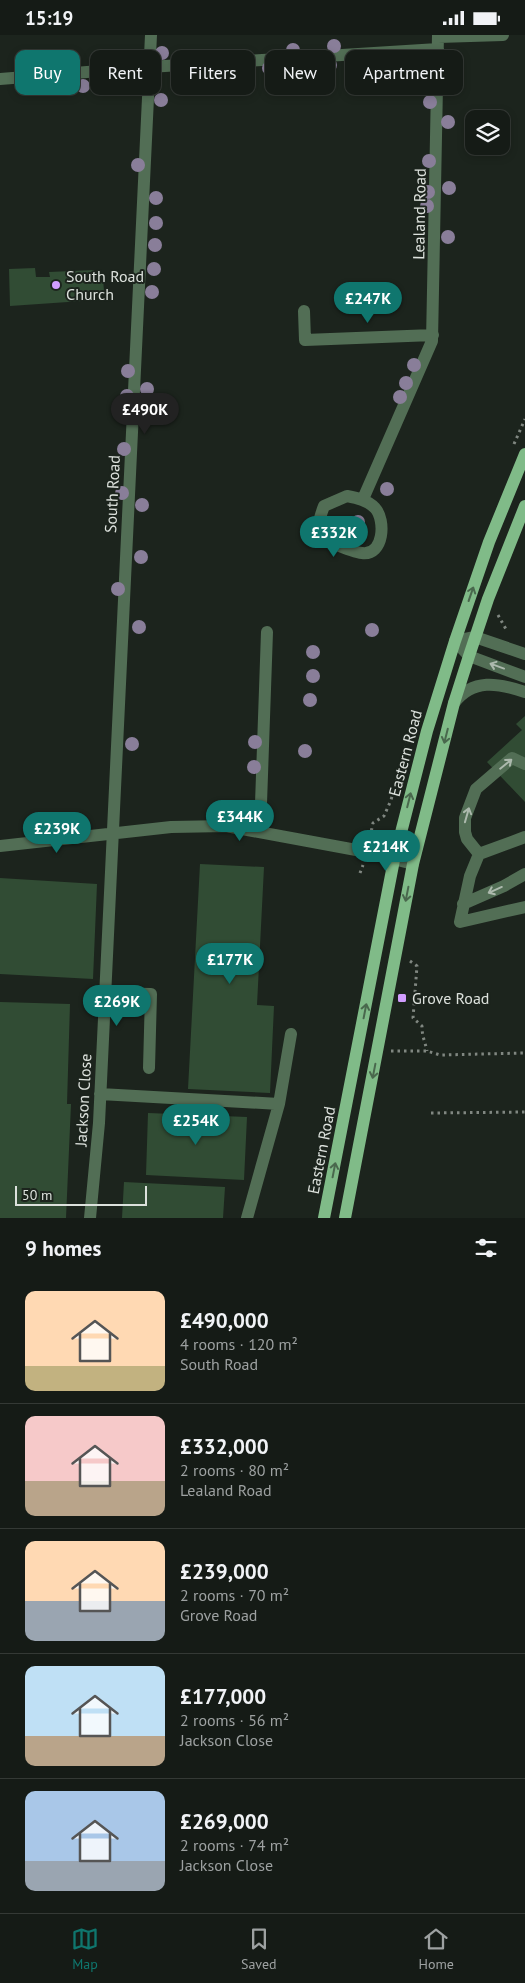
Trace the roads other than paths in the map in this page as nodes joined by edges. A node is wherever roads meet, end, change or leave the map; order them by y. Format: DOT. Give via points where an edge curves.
graph roads {
  1 [pos="151,35"];
  2 [pos="503,35"];
  3 [pos="438,40"];
  4 [pos="150,50"];
  5 [pos="161,66"];
  6 [pos="90,72"];
  7 [pos="0,79"];
  8 [pos="148,95"];
  9 [pos="304,311"];
  10 [pos="433,335"];
  11 [pos="525,454"];
  12 [pos="363,499"];
  13 [pos="525,506"];
  14 [pos="267,632"];
  15 [pos="475,637"];
  16 [pos="456,641"];
  17 [pos="525,654"];
  18 [pos="469,655"];
  19 [pos="525,677"];
  20 [pos="525,692"];
  21 [pos="454,703"];
  22 [pos="525,763"];
  23 [pos="260,832"];
  24 [pos="112,834"];
  25 [pos="525,837"];
  26 [pos="0,847"];
  27 [pos="479,855"];
  28 [pos="394,860"];
  29 [pos="413,864"];
  30 [pos="525,874"];
  31 [pos="463,903"];
  32 [pos="525,907"];
  33 [pos="105,993"];
  34 [pos="291,1034"];
  35 [pos="149,1068"];
  36 [pos="100,1094"];
  37 [pos="278,1104"];
  38 [pos="90,1218"];
  39 [pos="247,1218"];
  40 [pos="324,1218"];
  41 [pos="345,1218"];
  1 -- 4 [label="street, South Road"];
  2 -- 3 [label="street"];
  3 -- 5 [label="street"];
  3 -- 10 [label="street, Lealand Road"];
  6 -- 7 [label="street"];
  8 -- 24 [label="street, South Road"];
  9 -- 10 [label="street" via="305,340"];
  10 -- 12 [label="street, Lealand Road"];
  16 -- 11 [label="main road, Eastern Road, one-way" via="489,542"];
  12 -- 12 [label="street" via="347,496 324,506 318,520 322,539 362,553 370,552 378,545 381,523 376,509"];
  13 -- 15 [label="main road"];
  14 -- 23 [label="street"];
  15 -- 16 [label="street"];
  15 -- 17 [label="street"];
  15 -- 18 [label="main road"];
  16 -- 18 [label="street"];
  28 -- 16 [label="main road, Eastern Road, one-way" via="427,731"];
  19 -- 18 [label="street, one-way"];
  18 -- 21 [label="main road"];
  20 -- 21 [label="street" via="494,684 467,690"];
  21 -- 29 [label="main road, one-way"];
  27 -- 22 [label="street, one-way" via="467,839 464,826 476,789 512,758"];
  23 -- 24 [label="street" via="226,826 171,827"];
  23 -- 28 [label="street"];
  24 -- 26 [label="street"];
  24 -- 33 [label="street, Jackson Close"];
  25 -- 27 [label="street"];
  27 -- 31 [label="street"];
  28 -- 29 [label="street"];
  40 -- 28 [label="main road, Eastern Road, one-way"];
  29 -- 41 [label="main road, one-way"];
  30 -- 31 [label="street, one-way"];
  31 -- 32 [label="street" via="460,922"];
  33 -- 35 [label="street" via="151,994"];
  33 -- 36 [label="street, Jackson Close"];
  34 -- 37 [label="street"];
  36 -- 37 [label="street"];
  36 -- 38 [label="street, Jackson Close"];
  37 -- 39 [label="street"];
}
